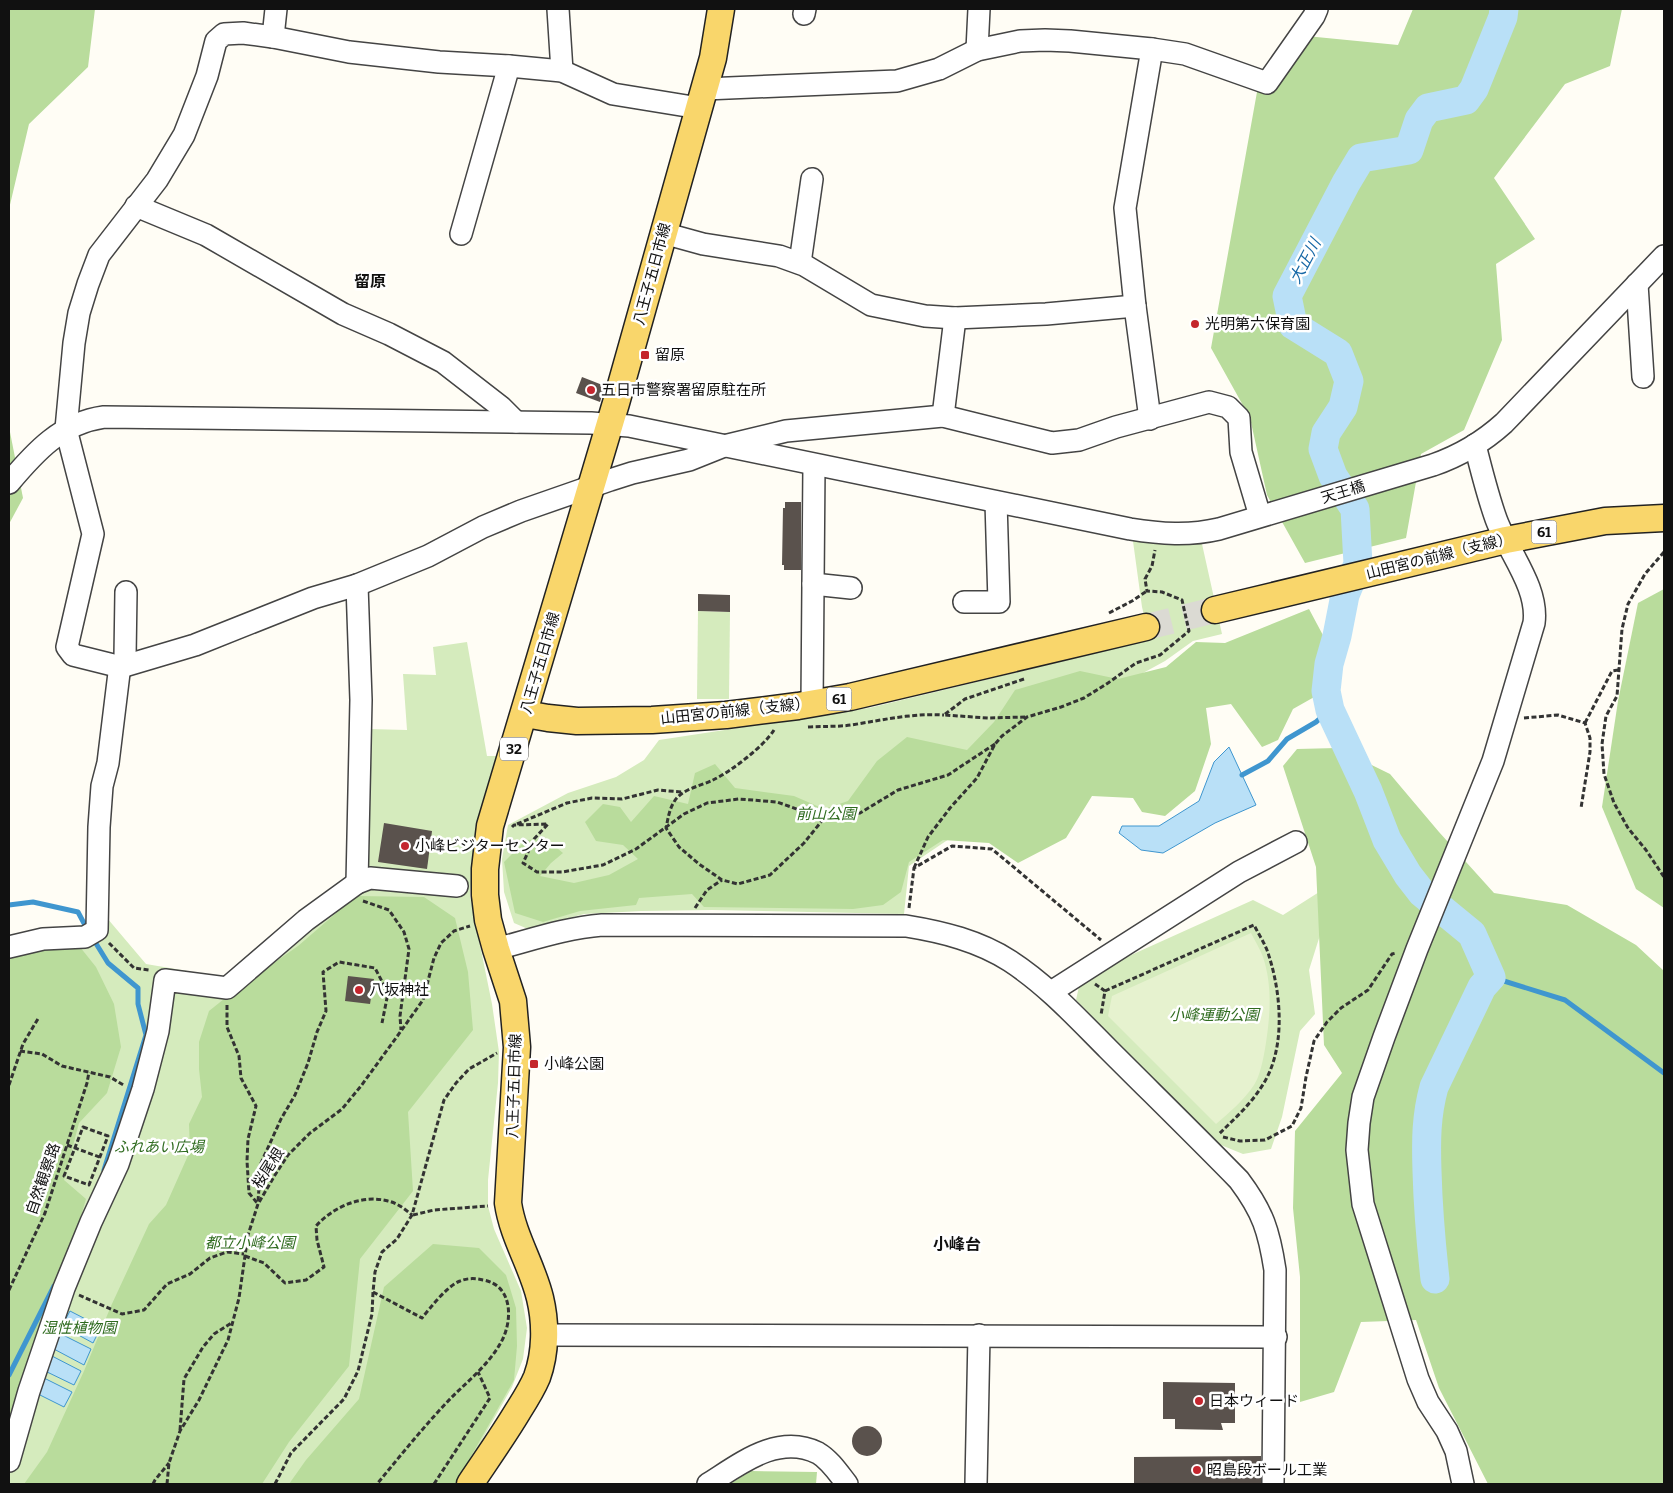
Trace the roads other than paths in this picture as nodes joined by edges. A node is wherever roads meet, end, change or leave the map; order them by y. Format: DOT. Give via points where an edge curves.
graph roads {
  1 [pos="276,9"];
  2 [pos="558,9"];
  3 [pos="721,9"];
  4 [pos="979,9"];
  5 [pos="1317,9"];
  6 [pos="273,37"];
  7 [pos="1152,48"];
  8 [pos="977,50"];
  9 [pos="509,66"];
  10 [pos="562,71"];
  11 [pos="702,98"];
  12 [pos="812,179"];
  13 [pos="136,206"];
  14 [pos="664,233"];
  15 [pos="461,234"];
  16 [pos="1664,256"];
  17 [pos="800,263"];
  18 [pos="1637,284"];
  19 [pos="1135,306"];
  20 [pos="955,318"];
  21 [pos="1643,377"];
  22 [pos="942,416"];
  23 [pos="1150,419"];
  24 [pos="516,422"];
  25 [pos="610,424"];
  26 [pos="66,429"];
  27 [pos="795,430"];
  28 [pos="1475,445"];
  29 [pos="724,446"];
  30 [pos="794,461"];
  31 [pos="814,465"];
  32 [pos="9,483"];
  33 [pos="592,487"];
  34 [pos="996,502"];
  35 [pos="1260,516"];
  36 [pos="1664,518"];
  37 [pos="1506,540"];
  38 [pos="813,584"];
  39 [pos="357,585"];
  40 [pos="851,588"];
  41 [pos="126,592"];
  42 [pos="964,602"];
  43 [pos="1215,610"];
  44 [pos="1146,626"];
  45 [pos="121,667"];
  46 [pos="812,704"];
  47 [pos="525,714"];
  48 [pos="1296,842"];
  49 [pos="457,886"];
  50 [pos="356,891"];
  51 [pos="9,947"];
  52 [pos="496,949"];
  53 [pos="1051,992"];
  54 [pos="544,1335"];
  55 [pos="979,1335"];
  56 [pos="1276,1337"];
  57 [pos="9,1461"];
  58 [pos="470,1484"];
  59 [pos="708,1484"];
  60 [pos="847,1484"];
  61 [pos="976,1484"];
  62 [pos="1273,1484"];
  63 [pos="1464,1484"];
  1 -- 6 [label="street"];
  2 -- 10 [label="street"];
  3 -- 11 [label="main road, 八王子五日市線 / 32"];
  4 -- 8 [label="street"];
  5 -- 7 [label="street" via="1267,83 1185,54"];
  6 -- 9 [label="street" via="349,52"];
  6 -- 13 [label="street" via="224,34 216,41 207,76 184,135 157,180"];
  7 -- 8 [label="street" via="1045,40 1020,41"];
  7 -- 19 [label="street" via="1125,208"];
  8 -- 11 [label="street" via="939,68 897,81"];
  9 -- 10 [label="street"];
  9 -- 15 [label="street"];
  10 -- 11 [label="street" via="612,94"];
  11 -- 14 [label="main road, 八王子五日市線 / 32"];
  12 -- 17 [label="street"];
  13 -- 24 [label="street" via="206,235 343,314 443,362"];
  13 -- 26 [label="street" via="99,255 79,313"];
  14 -- 17 [label="street"];
  14 -- 25 [label="main road, 八王子五日市線 / 32"];
  16 -- 18 [label="street, 天王橋"];
  17 -- 20 [label="street" via="871,305 925,316"];
  18 -- 21 [label="street"];
  18 -- 28 [label="street, 天王橋" via="1504,423"];
  19 -- 20 [label="street"];
  19 -- 23 [label="street"];
  20 -- 22 [label="street"];
  22 -- 23 [label="street" via="1052,443 1079,440"];
  22 -- 27 [label="street"];
  23 -- 35 [label="street" via="1209,402 1228,407 1239,418 1241,452"];
  24 -- 25 [label="street, 天王橋"];
  24 -- 26 [label="street, 天王橋" via="111,416 91,419"];
  25 -- 29 [label="street, 天王橋"];
  25 -- 33 [label="main road, 八王子五日市線 / 32"];
  26 -- 32 [label="street, 天王橋" via="38,450"];
  26 -- 45 [label="street" via="93,534 67,647 74,655"];
  27 -- 29 [label="street"];
  27 -- 30 [label="street" via="790,443"];
  28 -- 35 [label="street, 天王橋" via="1440,463"];
  28 -- 37 [label="street" via="1495,517"];
  29 -- 30 [label="street, 天王橋"];
  29 -- 33 [label="street" via="689,460 632,473"];
  30 -- 31 [label="street, 天王橋"];
  31 -- 34 [label="street, 天王橋"];
  31 -- 38 [label="street"];
  33 -- 39 [label="street" via="491,524 428,556"];
  33 -- 47 [label="main road, 八王子五日市線 / 32"];
  34 -- 35 [label="street, 天王橋" via="1130,529 1174,534 1206,532"];
  34 -- 42 [label="street" via="1000,602"];
  36 -- 37 [label="main road, 山田宮の前線（支線） / 61" via="1605,521"];
  37 -- 43 [label="main road, 山田宮の前線（支線） / 61"];
  37 -- 63 [label="street" via="1529,589 1534,623 1493,760 1373,1067 1363,1097 1358,1141 1363,1204 1418,1380 1456,1451"];
  38 -- 40 [label="street"];
  38 -- 46 [label="street"];
  39 -- 45 [label="street" via="313,598 195,644"];
  39 -- 50 [label="street" via="361,700"];
  41 -- 45 [label="street" via="125,657"];
  44 -- 46 [label="main road, 山田宮の前線（支線） / 61"];
  45 -- 51 [label="street" via="102,786 97,930 85,937 43,940"];
  46 -- 47 [label="main road, 山田宮の前線（支線） / 61" via="652,720 577,720"];
  47 -- 52 [label="main road, 八王子五日市線 / 32" via="496,805 487,846 485,895"];
  48 -- 53 [label="street" via="1239,872"];
  49 -- 50 [label="street" via="370,878"];
  50 -- 57 [label="street" via="306,920 227,988 165,980 158,1031 143,1089 118,1164 64,1288"];
  52 -- 53 [label="street" via="556,932 602,925 906,926 933,930 985,948 1009,960"];
  52 -- 54 [label="main road, 八王子五日市線 / 32" via="513,1001 517,1046 508,1204 540,1298"];
  53 -- 56 [label="street" via="1239,1180 1255,1202 1273,1254"];
  54 -- 55 [label="street"];
  54 -- 58 [label="main road, 八王子五日市線 / 32" via="536,1377 510,1426"];
  55 -- 56 [label="street"];
  55 -- 61 [label="street"];
  56 -- 62 [label="street"];
  59 -- 60 [label="street" via="755,1454 776,1448 800,1447 818,1454"];
}
